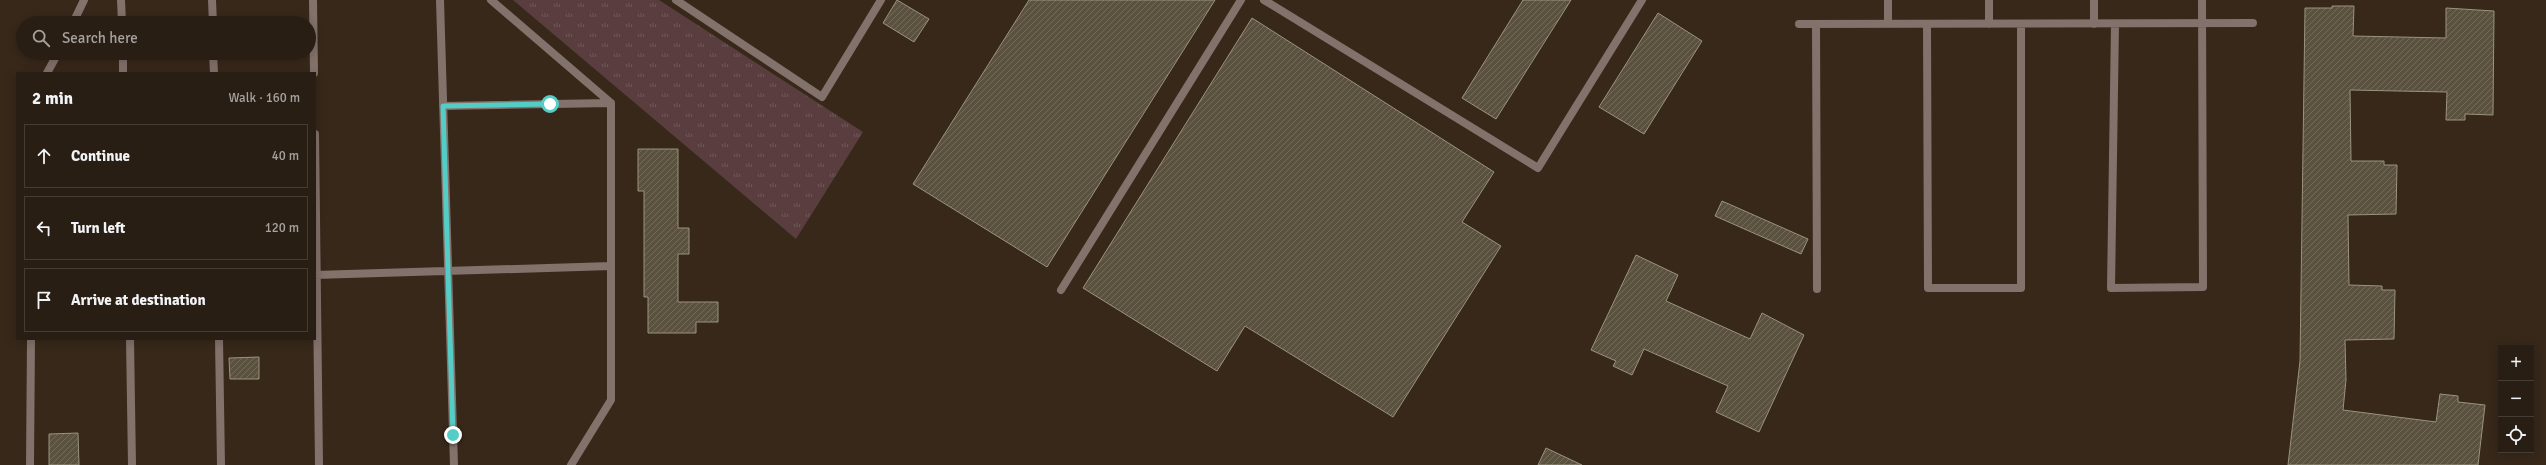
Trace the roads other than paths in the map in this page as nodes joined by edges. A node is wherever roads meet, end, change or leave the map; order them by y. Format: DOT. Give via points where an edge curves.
graph roads {
  1 [pos="84,0"];
  2 [pos="121,0"];
  3 [pos="212,0"];
  4 [pos="312,0"];
  5 [pos="440,0"];
  6 [pos="491,0"];
  7 [pos="676,0"];
  8 [pos="1241,0"];
  9 [pos="1264,0"];
  10 [pos="1642,0"];
  11 [pos="1888,0"];
  12 [pos="1989,0"];
  13 [pos="2094,0"];
  14 [pos="2202,0"];
  15 [pos="877,1"];
  16 [pos="76,16"];
  17 [pos="122,16"];
  18 [pos="212,16"];
  19 [pos="312,16"];
  20 [pos="2202,23"];
  21 [pos="2253,23"];
  22 [pos="1799,24"];
  23 [pos="1816,24"];
  24 [pos="1888,24"];
  25 [pos="1927,24"];
  26 [pos="1989,24"];
  27 [pos="2021,24"];
  28 [pos="2094,24"];
  29 [pos="2115,24"];
  30 [pos="54,60"];
  31 [pos="123,60"];
  32 [pos="213,60"];
  33 [pos="314,60"];
  34 [pos="48,72"];
  35 [pos="123,72"];
  36 [pos="214,72"];
  37 [pos="314,72"];
  38 [pos="611,103"];
  39 [pos="443,106"];
  40 [pos="611,266"];
  41 [pos="448,271"];
  42 [pos="316,275"];
  43 [pos="1817,289"];
  44 [pos="1061,290"];
  45 [pos="31,340"];
  46 [pos="130,340"];
  47 [pos="219,340"];
  48 [pos="30,465"];
  49 [pos="132,465"];
  50 [pos="221,465"];
  51 [pos="319,465"];
  52 [pos="454,465"];
  53 [pos="571,465"];
  1 -- 16 [label="street"];
  2 -- 17 [label="street"];
  3 -- 18 [label="street"];
  4 -- 19 [label="street"];
  5 -- 39 [label="street"];
  6 -- 38 [label="street"];
  7 -- 15 [label="street" via="822,97"];
  8 -- 44 [label="street"];
  9 -- 10 [label="street" via="1538,168"];
  11 -- 24 [label="street"];
  12 -- 26 [label="street"];
  13 -- 28 [label="street"];
  14 -- 20 [label="street"];
  20 -- 21 [label="street"];
  20 -- 29 [label="street"];
  20 -- 29 [label="street" via="2203,288 2111,288"];
  22 -- 23 [label="street"];
  23 -- 24 [label="street"];
  23 -- 43 [label="street"];
  24 -- 25 [label="street"];
  25 -- 26 [label="street"];
  25 -- 27 [label="street" via="1928,288 2022,288"];
  26 -- 27 [label="street"];
  27 -- 28 [label="street"];
  28 -- 29 [label="street"];
  30 -- 34 [label="street"];
  31 -- 35 [label="street"];
  32 -- 36 [label="street"];
  33 -- 37 [label="street"];
  38 -- 39 [label="street"];
  38 -- 40 [label="street"];
  39 -- 41 [label="street"];
  40 -- 41 [label="street"];
  40 -- 53 [label="street" via="611,400"];
  41 -- 42 [label="street"];
  41 -- 52 [label="street"];
  42 -- 51 [label="street"];
  45 -- 48 [label="street"];
  46 -- 49 [label="street"];
  47 -- 50 [label="street"];
}
